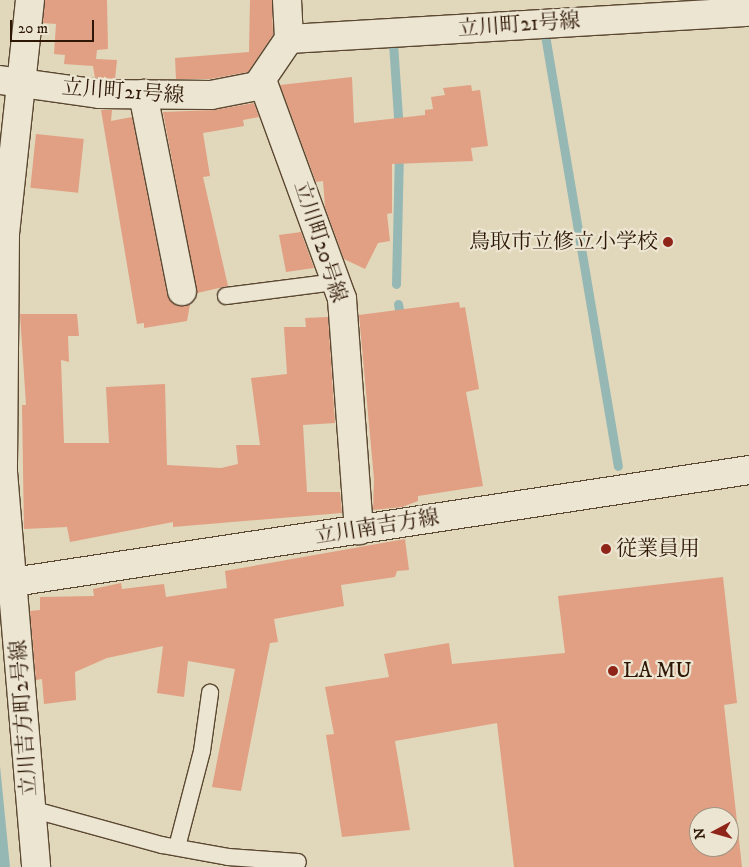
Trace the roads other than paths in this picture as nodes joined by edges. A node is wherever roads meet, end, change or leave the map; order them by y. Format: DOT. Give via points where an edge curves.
graph roads {
  1 [pos="30,0"];
  2 [pos="287,0"];
  3 [pos="749,12"];
  4 [pos="290,39"];
  5 [pos="262,80"];
  6 [pos="10,81"];
  7 [pos="143,94"];
  8 [pos="336,282"];
  9 [pos="182,291"];
  10 [pos="226,296"];
  11 [pos="749,470"];
  12 [pos="359,530"];
  13 [pos="6,583"];
  14 [pos="210,692"];
  15 [pos="31,809"];
  16 [pos="177,847"];
  17 [pos="298,862"];
  18 [pos="36,867"];
  1 -- 6 [label="street, 立川吉方町2号線"];
  2 -- 4 [label="street"];
  3 -- 4 [label="street, 立川町21号線"];
  4 -- 5 [label="street"];
  5 -- 7 [label="street, 立川町21号線" via="257,86 210,95"];
  5 -- 8 [label="street, 立川町20号線"];
  6 -- 7 [label="street, 立川町21号線" via="98,94"];
  6 -- 13 [label="street, 立川吉方町2号線" via="3,472"];
  7 -- 9 [label="street"];
  8 -- 10 [label="lane"];
  8 -- 12 [label="street, 立川町20号線" via="342,298"];
  11 -- 12 [label="street, 立川南吉方線"];
  12 -- 13 [label="street, 立川南吉方線"];
  13 -- 15 [label="street, 立川吉方町2号線"];
  14 -- 16 [label="lane" via="202,750"];
  15 -- 16 [label="lane"];
  15 -- 18 [label="street, 立川吉方町2号線"];
  16 -- 17 [label="lane"];
}
